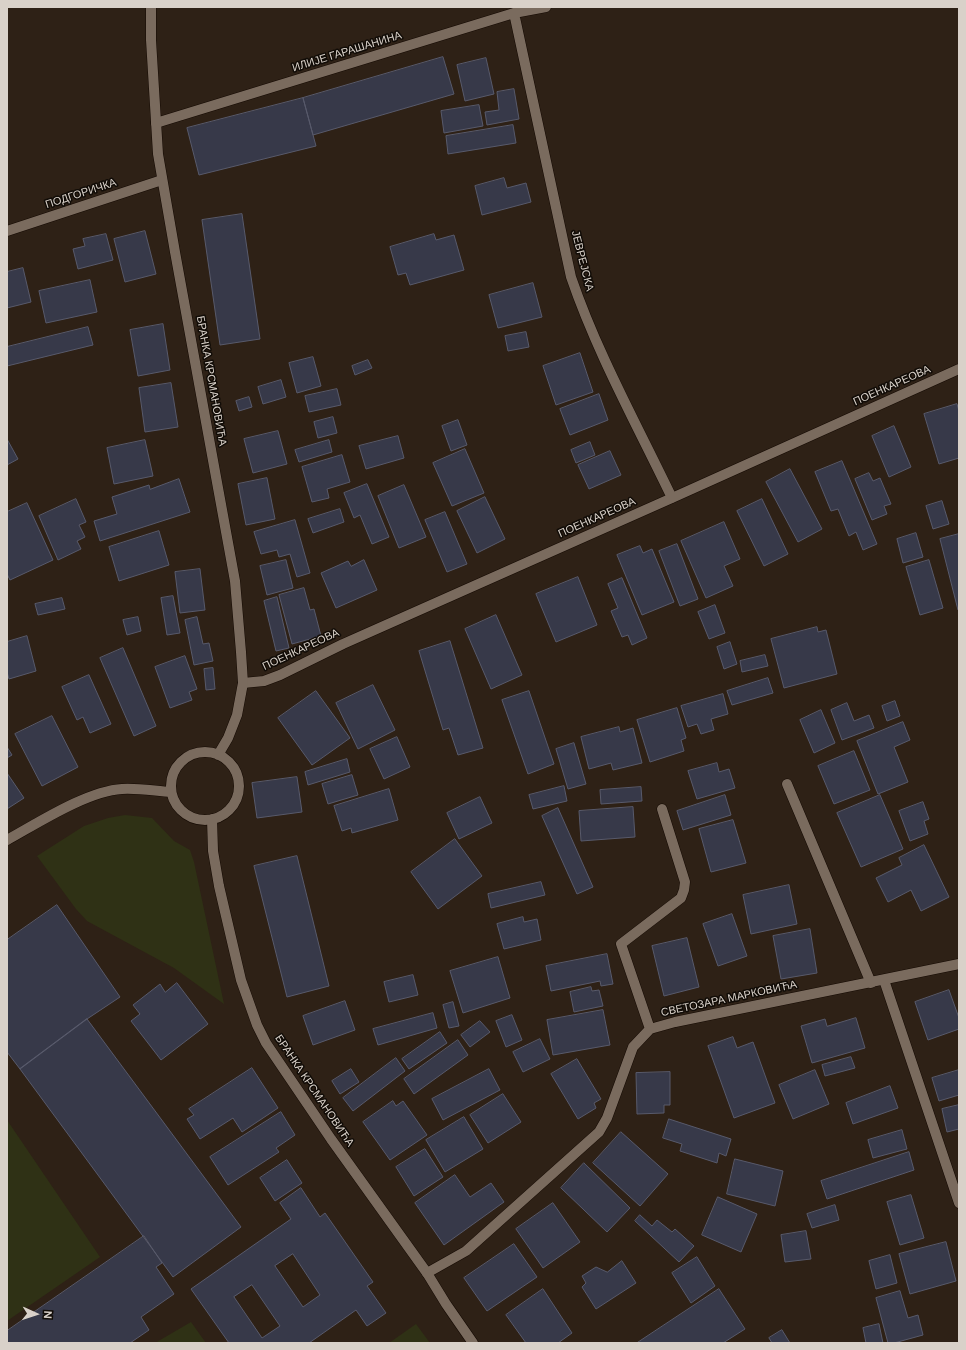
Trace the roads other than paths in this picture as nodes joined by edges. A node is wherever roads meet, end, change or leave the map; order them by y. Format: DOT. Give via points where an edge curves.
graph roads {
  1 [pos="150,7"];
  2 [pos="546,7"];
  3 [pos="514,13"];
  4 [pos="156,123"];
  5 [pos="162,180"];
  6 [pos="7,231"];
  7 [pos="959,369"];
  8 [pos="672,498"];
  9 [pos="243,684"];
  10 [pos="218,755"];
  11 [pos="786,784"];
  12 [pos="171,792"];
  13 [pos="662,809"];
  14 [pos="212,819"];
  15 [pos="7,840"];
  16 [pos="959,964"];
  17 [pos="884,980"];
  18 [pos="871,983"];
  19 [pos="650,1028"];
  20 [pos="959,1202"];
  21 [pos="426,1273"];
  22 [pos="473,1343"];
  1 -- 4 [label="street, БРАНКА КРСМАНОВИЋА"];
  2 -- 3 [label="street, ИЛИЈЕ ГАРАШАНИНА"];
  3 -- 4 [label="street, ИЛИЈЕ ГАРАШАНИНА"];
  3 -- 8 [label="street, ЈЕВРЕЈСКА" via="572,277 581,306"];
  4 -- 5 [label="street, БРАНКА КРСМАНОВИЋА"];
  5 -- 6 [label="street, ПОДГОРИЧКА"];
  5 -- 9 [label="street, БРАНКА КРСМАНОВИЋА" via="235,581"];
  7 -- 8 [label="street, ПОЕНКАРЕОВА"];
  8 -- 9 [label="street, ПОЕНКАРЕОВА" via="343,644 280,675 264,681"];
  9 -- 10 [label="street, БРАНКА КРСМАНОВИЋА" via="237,715"];
  10 -- 12 [label="street" via="200,752 184,759 173,774"];
  10 -- 14 [label="street" via="234,769 238,790 229,810"];
  11 -- 18 [label="street"];
  12 -- 14 [label="street" via="178,808 192,818"];
  12 -- 15 [label="street" via="121,789 95,795 67,807"];
  13 -- 19 [label="street" via="685,882 684,890 681,898 621,944"];
  14 -- 21 [label="street, БРАНКА КРСМАНОВИЋА" via="213,851 219,886 236,961 257,1025 266,1043 331,1139"];
  16 -- 17 [label="street, СВЕТОЗАРА МАРКОВИЋА"];
  17 -- 18 [label="street, СВЕТОЗАРА МАРКОВИЋА"];
  17 -- 20 [label="street"];
  18 -- 19 [label="street, СВЕТОЗАРА МАРКОВИЋА"];
  19 -- 21 [label="street, СВЕТОЗАРА МАРКОВИЋА" via="633,1047 607,1118 599,1132 466,1251"];
  21 -- 22 [label="street, БРАНКА КРСМАНОВИЋА"];
}
